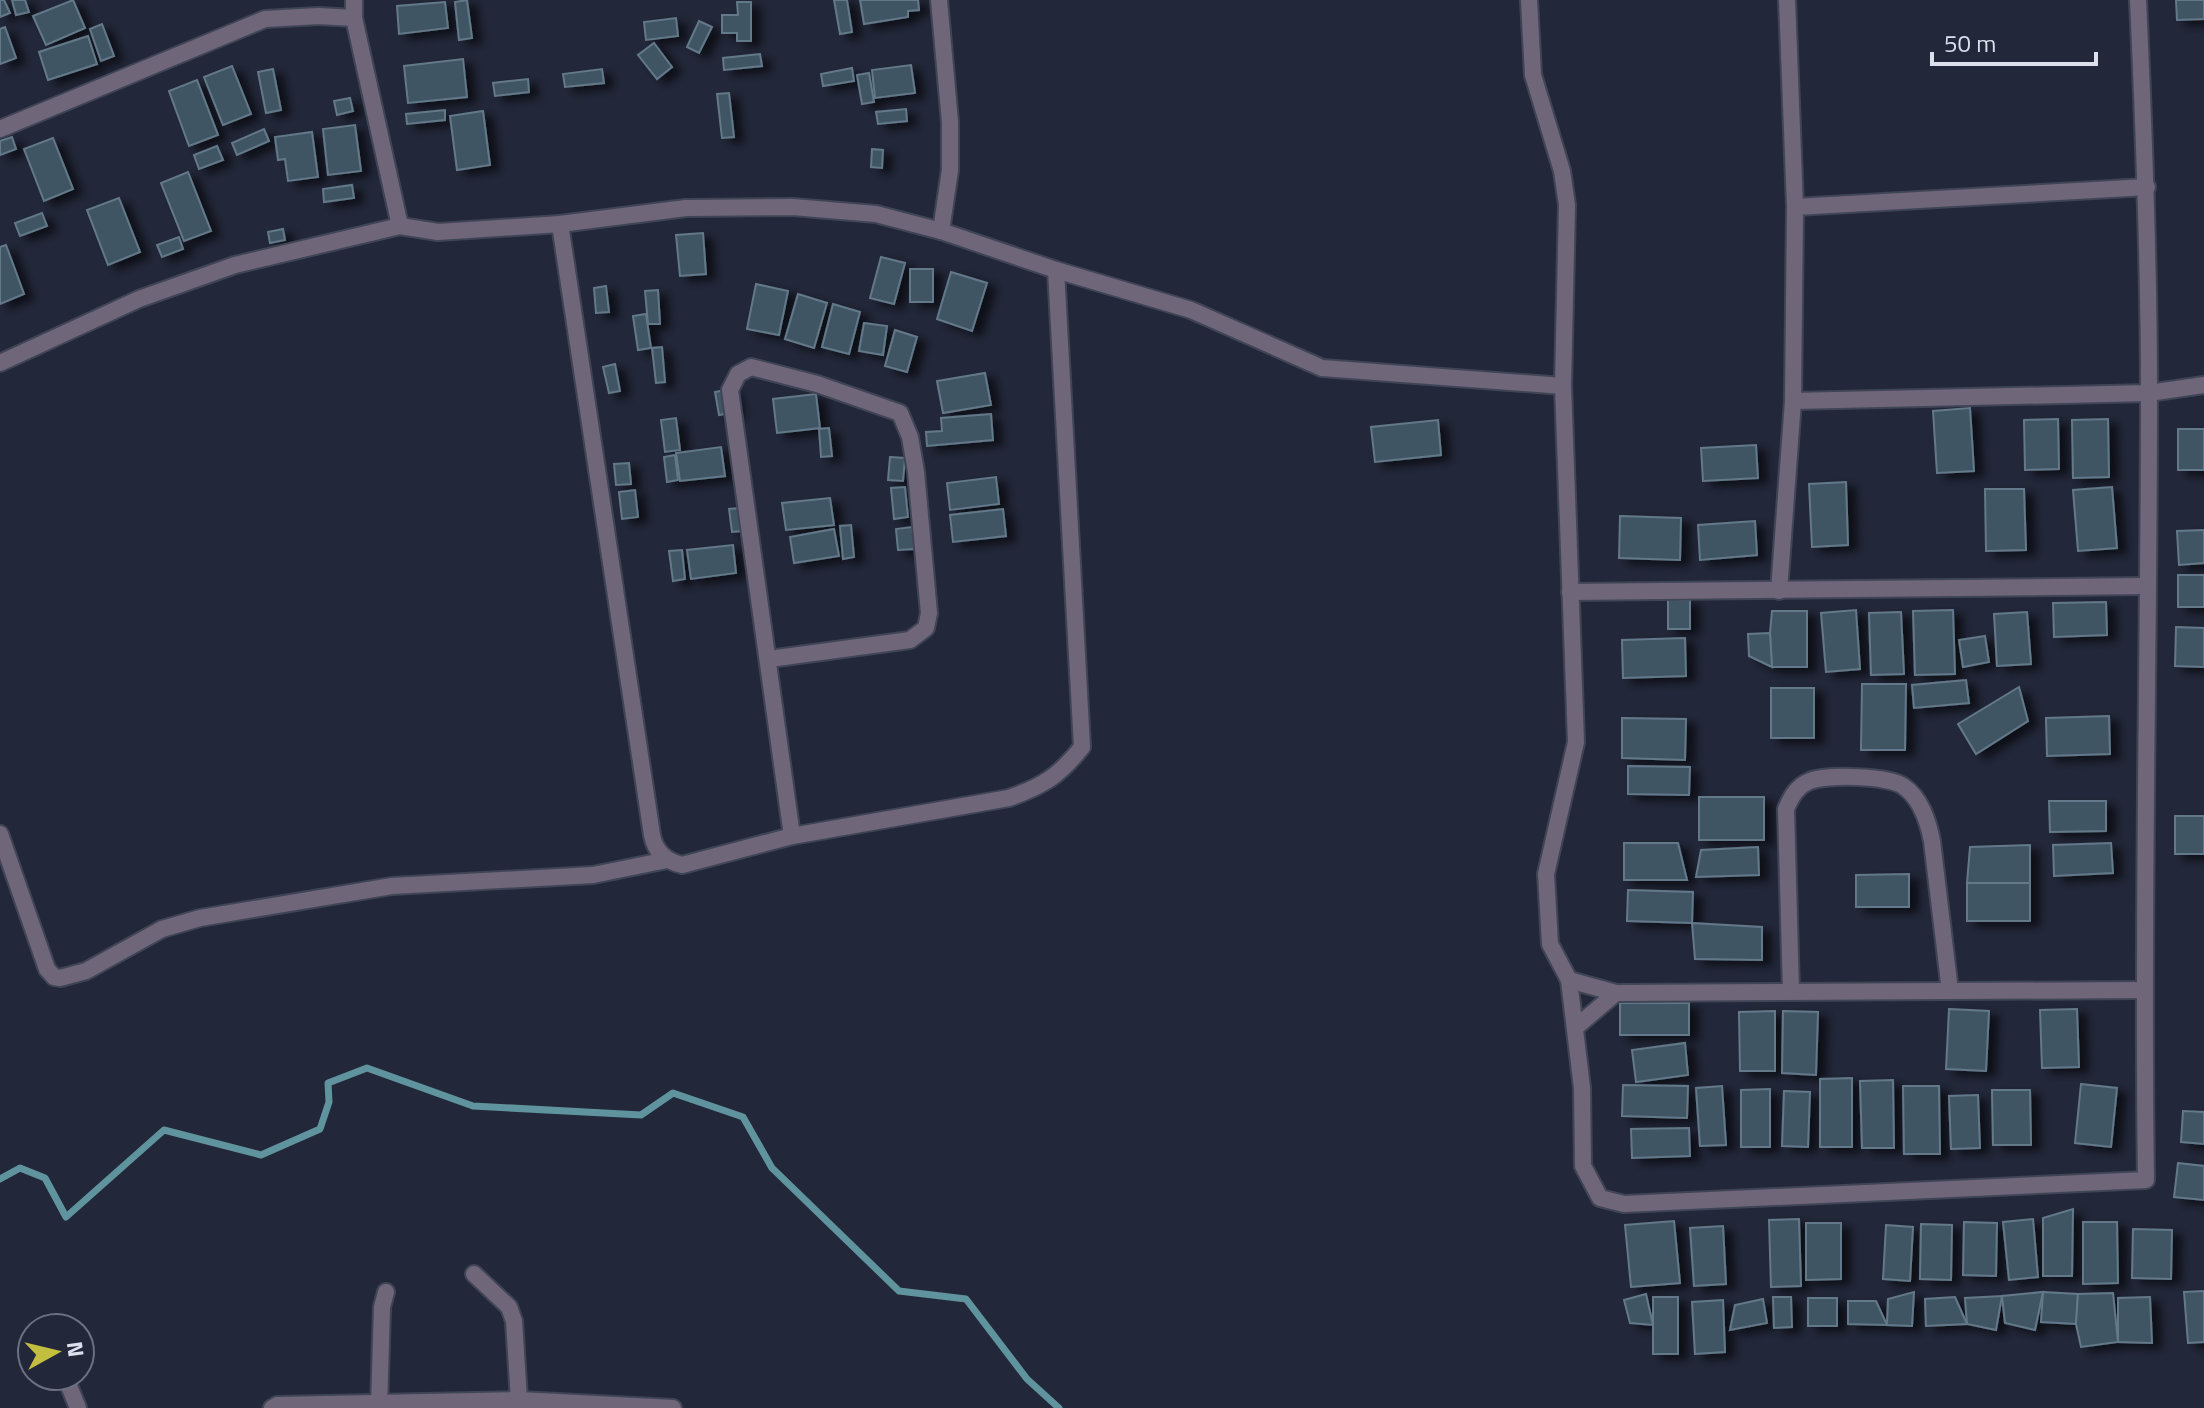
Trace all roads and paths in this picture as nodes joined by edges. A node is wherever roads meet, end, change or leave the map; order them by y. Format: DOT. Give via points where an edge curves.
graph roads {
  1 [pos="354,0"];
  2 [pos="939,0"];
  3 [pos="1529,0"];
  4 [pos="1787,0"];
  5 [pos="2138,0"];
  6 [pos="354,18"];
  7 [pos="0,129"];
  8 [pos="2147,187"];
  9 [pos="1795,207"];
  10 [pos="560,224"];
  11 [pos="400,226"];
  12 [pos="941,231"];
  13 [pos="1056,270"];
  14 [pos="0,363"];
  15 [pos="2204,385"];
  16 [pos="1563,386"];
  17 [pos="2149,393"];
  18 [pos="1793,401"];
  19 [pos="2147,586"];
  20 [pos="1779,591"];
  21 [pos="1570,592"];
  22 [pos="769,659"];
  23 [pos="0,834"];
  24 [pos="792,836"];
  25 [pos="667,860"];
  26 [pos="1569,980"];
  27 [pos="2143,990"];
  28 [pos="1950,991"];
  29 [pos="1791,992"];
  30 [pos="1616,993"];
  31 [pos="1575,1028"];
  32 [pos="474,1274"];
  33 [pos="386,1292"];
  34 [pos="519,1400"];
  35 [pos="379,1405"];
  36 [pos="272,1408"];
  37 [pos="673,1408"];
  1 -- 6 [label="street"];
  2 -- 12 [label="street" via="950,122"];
  3 -- 16 [label="street" via="1533,75 1567,205"];
  4 -- 9 [label="street"];
  5 -- 8 [label="street"];
  6 -- 7 [label="street" via="265,19"];
  6 -- 11 [label="street"];
  8 -- 9 [label="street"];
  8 -- 17 [label="street"];
  9 -- 18 [label="street"];
  10 -- 11 [label="street" via="438,232"];
  10 -- 12 [label="street" via="686,208 793,207 876,214"];
  10 -- 25 [label="street" via="652,835"];
  11 -- 14 [label="street" via="235,265 139,299"];
  12 -- 13 [label="street"];
  13 -- 16 [label="street" via="1191,310 1322,368"];
  13 -- 24 [label="street" via="1082,747 1065,769 1040,787 1009,798"];
  15 -- 17 [label="street"];
  16 -- 21 [label="street"];
  17 -- 18 [label="street"];
  17 -- 19 [label="street"];
  18 -- 20 [label="street"];
  19 -- 20 [label="street"];
  19 -- 27 [label="street"];
  20 -- 21 [label="street"];
  21 -- 26 [label="street" via="1576,742 1546,874 1550,944"];
  22 -- 22 [label="street" via="730,390 738,374 751,367 900,413 916,472 929,613 926,628 910,640"];
  22 -- 24 [label="street"];
  23 -- 25 [label="street" via="47,969 60,978 86,971 162,929 200,918 392,886 593,875"];
  24 -- 25 [label="street" via="682,865"];
  26 -- 30 [label="street"];
  26 -- 31 [label="street"];
  27 -- 28 [label="street"];
  27 -- 31 [label="street" via="2146,1180 1624,1204 1600,1198 1583,1166"];
  28 -- 29 [label="street"];
  28 -- 29 [label="street" via="1932,841 1920,805 1889,779 1819,778 1798,789 1786,809"];
  29 -- 30 [label="street"];
  30 -- 31 [label="street"];
  32 -- 34 [label="street" via="509,1307"];
  33 -- 35 [label="street"];
  34 -- 35 [label="street"];
  34 -- 37 [label="street"];
  35 -- 36 [label="street"];
}
